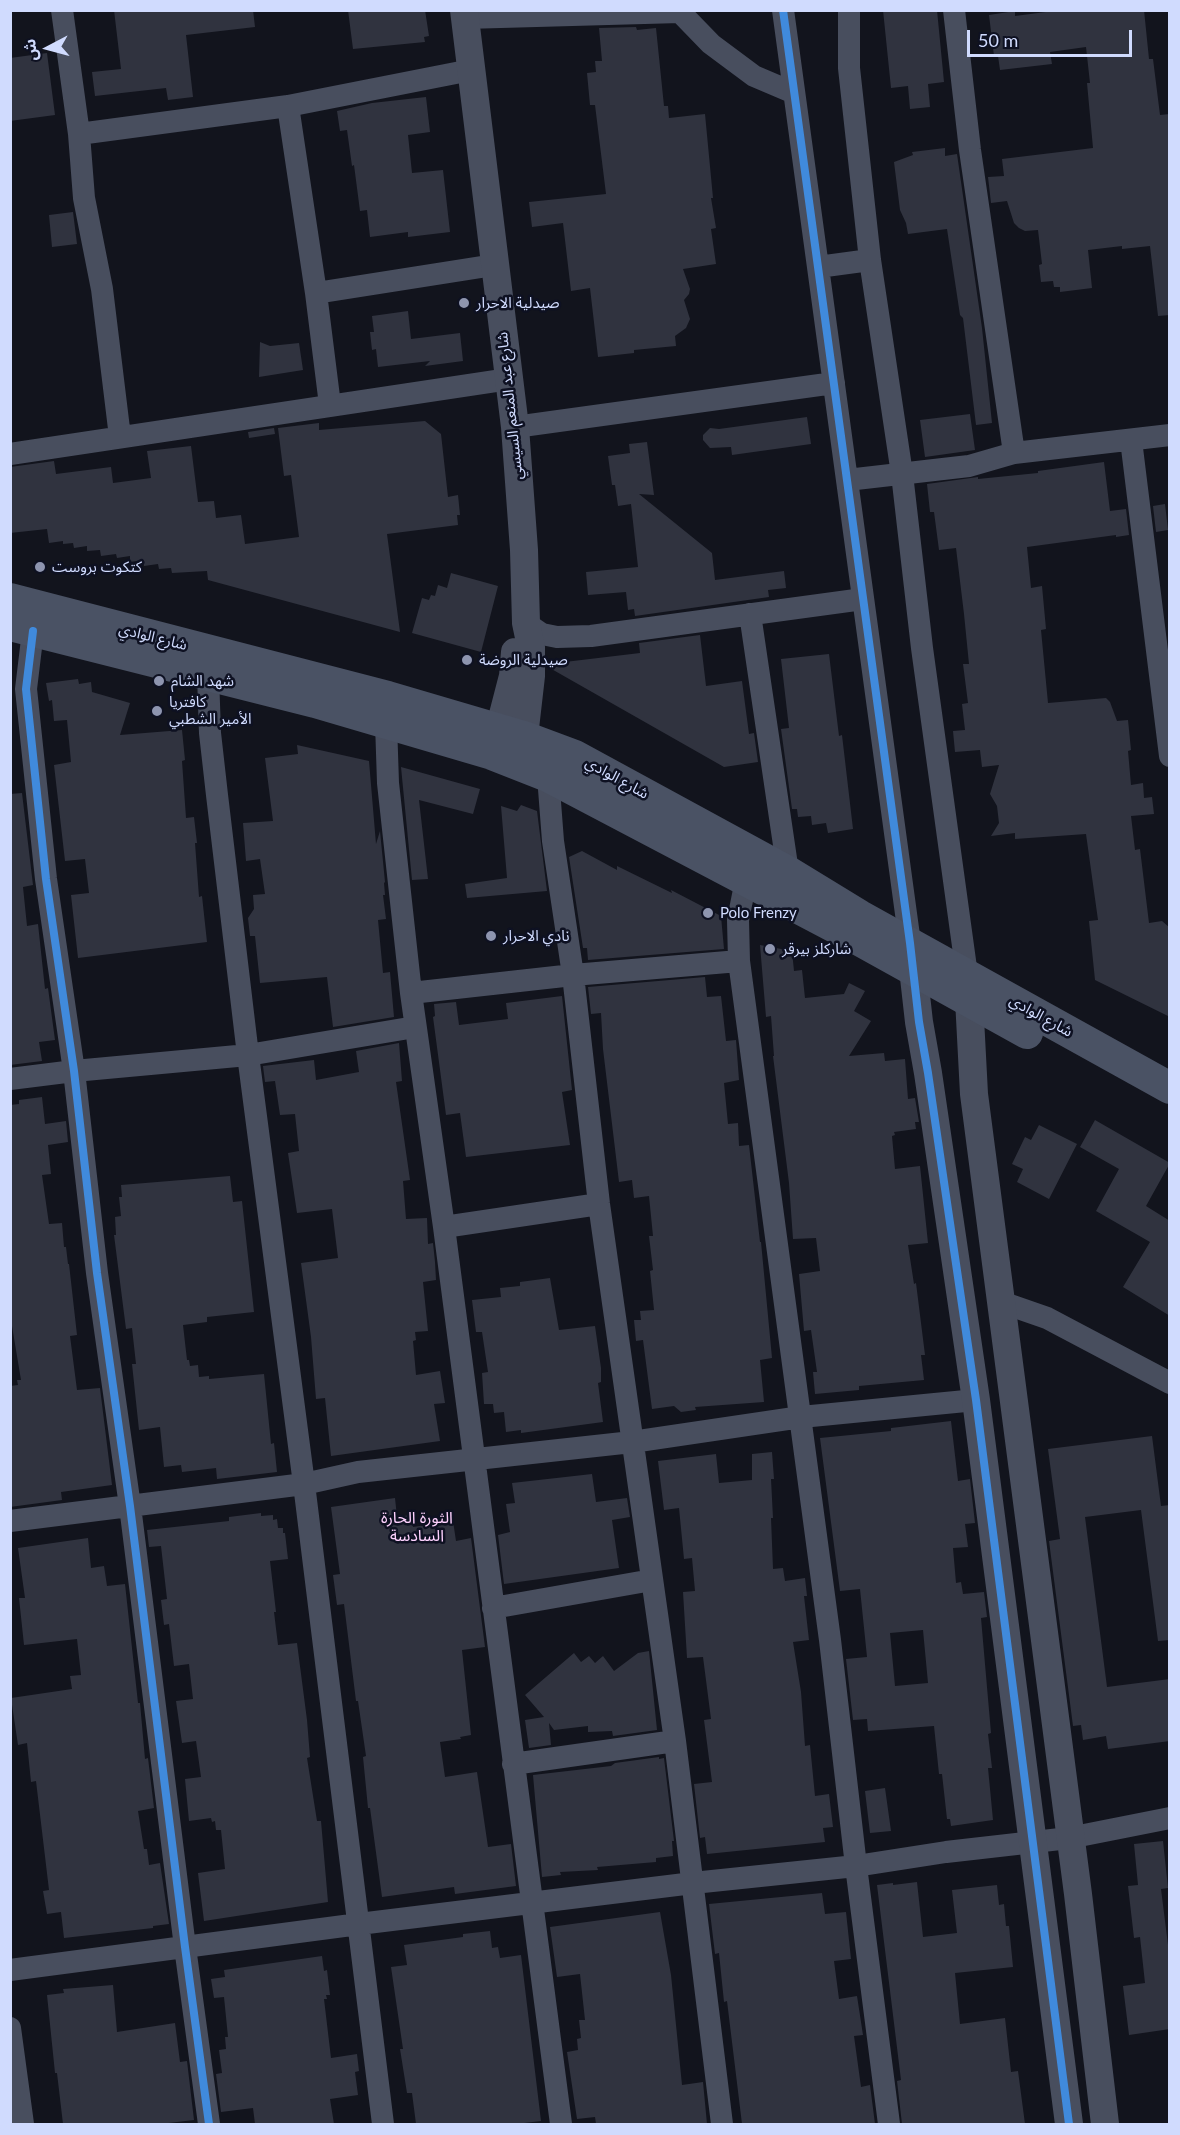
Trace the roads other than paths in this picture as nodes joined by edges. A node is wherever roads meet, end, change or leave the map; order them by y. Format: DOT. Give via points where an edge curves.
graph roads {
  1 [pos="62,10"];
  2 [pos="783,10"];
  3 [pos="849,10"];
  4 [pos="954,10"];
  5 [pos="680,11"];
  6 [pos="465,14"];
  7 [pos="471,70"];
  8 [pos="794,93"];
  9 [pos="288,106"];
  10 [pos="79,134"];
  11 [pos="870,260"];
  12 [pos="494,265"];
  13 [pos="818,267"];
  14 [pos="316,293"];
  15 [pos="509,379"];
  16 [pos="834,383"];
  17 [pos="330,405"];
  18 [pos="515,427"];
  19 [pos="1170,435"];
  20 [pos="120,437"];
  21 [pos="1131,440"];
  22 [pos="1014,453"];
  23 [pos="10,454"];
  24 [pos="902,474"];
  25 [pos="847,480"];
  26 [pos="10,599"];
  27 [pos="863,599"];
  28 [pos="750,614"];
  29 [pos="526,622"];
  30 [pos="22,628"];
  31 [pos="208,675"];
  32 [pos="386,723"];
  33 [pos="511,733"];
  34 [pos="1170,756"];
  35 [pos="548,776"];
  36 [pos="788,873"];
  37 [pos="746,880"];
  38 [pos="911,957"];
  39 [pos="739,961"];
  40 [pos="573,975"];
  41 [pos="968,988"];
  42 [pos="411,993"];
  43 [pos="416,1027"];
  44 [pos="248,1055"];
  45 [pos="74,1071"];
  46 [pos="10,1079"];
  47 [pos="1170,1088"];
  48 [pos="1170,1112"];
  49 [pos="599,1204"];
  50 [pos="444,1227"];
  51 [pos="1001,1302"];
  52 [pos="1170,1383"];
  53 [pos="976,1400"];
  54 [pos="801,1417"];
  55 [pos="632,1442"];
  56 [pos="474,1460"];
  57 [pos="304,1484"];
  58 [pos="130,1506"];
  59 [pos="10,1521"];
  60 [pos="652,1580"];
  61 [pos="493,1608"];
  62 [pos="675,1741"];
  63 [pos="513,1764"];
  64 [pos="1170,1818"];
  65 [pos="1070,1838"];
  66 [pos="1033,1841"];
  67 [pos="856,1866"];
  68 [pos="693,1883"];
  69 [pos="532,1904"];
  70 [pos="359,1924"];
  71 [pos="185,1947"];
  72 [pos="10,1970"];
  73 [pos="10,2028"];
  74 [pos="23,2124"];
  75 [pos="209,2124"];
  76 [pos="383,2124"];
  77 [pos="561,2124"];
  78 [pos="722,2124"];
  79 [pos="889,2124"];
  80 [pos="1069,2124"];
  81 [pos="1105,2124"];
  1 -- 10 [label="street"];
  2 -- 8 [label="street"];
  3 -- 11 [label="street" via="849,68"];
  4 -- 22 [label="street"];
  5 -- 6 [label="street"];
  5 -- 8 [label="street" via="711,44 754,76"];
  6 -- 7 [label="street, شارع عبد المنعم السيسي"];
  7 -- 9 [label="street"];
  7 -- 12 [label="street, شارع عبد المنعم السيسي"];
  8 -- 13 [label="street"];
  9 -- 10 [label="street"];
  9 -- 14 [label="street"];
  10 -- 20 [label="street" via="84,198 102,289"];
  11 -- 13 [label="street"];
  11 -- 24 [label="street"];
  12 -- 14 [label="street"];
  12 -- 15 [label="street, شارع عبد المنعم السيسي"];
  13 -- 16 [label="street"];
  14 -- 17 [label="street"];
  15 -- 17 [label="street"];
  15 -- 18 [label="street, شارع عبد المنعم السيسي"];
  16 -- 18 [label="street"];
  16 -- 25 [label="street"];
  17 -- 20 [label="street"];
  18 -- 29 [label="street, شارع عبد المنعم السيسي"];
  19 -- 21 [label="street"];
  20 -- 23 [label="street"];
  21 -- 22 [label="street"];
  21 -- 34 [label="street"];
  22 -- 24 [label="street" via="969,466"];
  24 -- 25 [label="street"];
  24 -- 41 [label="street"];
  25 -- 27 [label="street"];
  26 -- 33 [label="main road, شارع الوادي" via="321,678"];
  27 -- 28 [label="street"];
  27 -- 38 [label="street"];
  28 -- 29 [label="street" via="557,637 542,634"];
  28 -- 36 [label="street"];
  29 -- 33 [label="street, شارع عبد المنعم السيسي" via="531,676"];
  30 -- 31 [label="main road, شارع الوادي"];
  30 -- 45 [label="street" via="46,879"];
  31 -- 32 [label="main road, شارع الوادي"];
  31 -- 44 [label="street" via="215,785"];
  32 -- 35 [label="main road, شارع الوادي" via="492,754"];
  32 -- 42 [label="street" via="388,783"];
  33 -- 36 [label="main road, شارع الوادي" via="575,756"];
  35 -- 37 [label="main road, شارع الوادي"];
  35 -- 40 [label="street" via="553,840"];
  36 -- 38 [label="main road, شارع الوادي" via="860,916"];
  37 -- 38 [label="main road, شارع الوادي"];
  37 -- 39 [label="street" via="738,920"];
  38 -- 41 [label="main road, شارع الوادي"];
  38 -- 53 [label="street"];
  39 -- 40 [label="street"];
  39 -- 54 [label="street"];
  40 -- 42 [label="street"];
  40 -- 49 [label="street"];
  41 -- 47 [label="main road, شارع الوادي"];
  41 -- 48 [label="main road, شارع الوادي"];
  41 -- 51 [label="street" via="974,1094"];
  42 -- 43 [label="street"];
  43 -- 44 [label="street"];
  43 -- 50 [label="street"];
  44 -- 45 [label="street"];
  44 -- 57 [label="street"];
  45 -- 46 [label="street"];
  45 -- 58 [label="street"];
  49 -- 50 [label="street"];
  49 -- 55 [label="street"];
  50 -- 56 [label="street"];
  51 -- 52 [label="street" via="1047,1318"];
  51 -- 65 [label="street"];
  53 -- 54 [label="street"];
  53 -- 66 [label="street"];
  54 -- 55 [label="street"];
  54 -- 67 [label="street"];
  55 -- 56 [label="street"];
  55 -- 60 [label="street"];
  56 -- 57 [label="street" via="358,1472"];
  56 -- 61 [label="street"];
  57 -- 58 [label="street"];
  57 -- 70 [label="street"];
  58 -- 59 [label="street"];
  58 -- 71 [label="street"];
  60 -- 61 [label="street"];
  60 -- 62 [label="street"];
  61 -- 63 [label="street"];
  62 -- 63 [label="street"];
  62 -- 68 [label="street"];
  63 -- 69 [label="street"];
  64 -- 65 [label="street"];
  65 -- 66 [label="street"];
  65 -- 81 [label="street"];
  66 -- 67 [label="street"];
  66 -- 80 [label="street"];
  67 -- 68 [label="street"];
  67 -- 79 [label="street"];
  68 -- 69 [label="street"];
  68 -- 78 [label="street"];
  69 -- 70 [label="street"];
  69 -- 77 [label="street"];
  70 -- 71 [label="street"];
  70 -- 76 [label="street"];
  71 -- 72 [label="street"];
  71 -- 75 [label="street"];
  73 -- 74 [label="street"];
}
